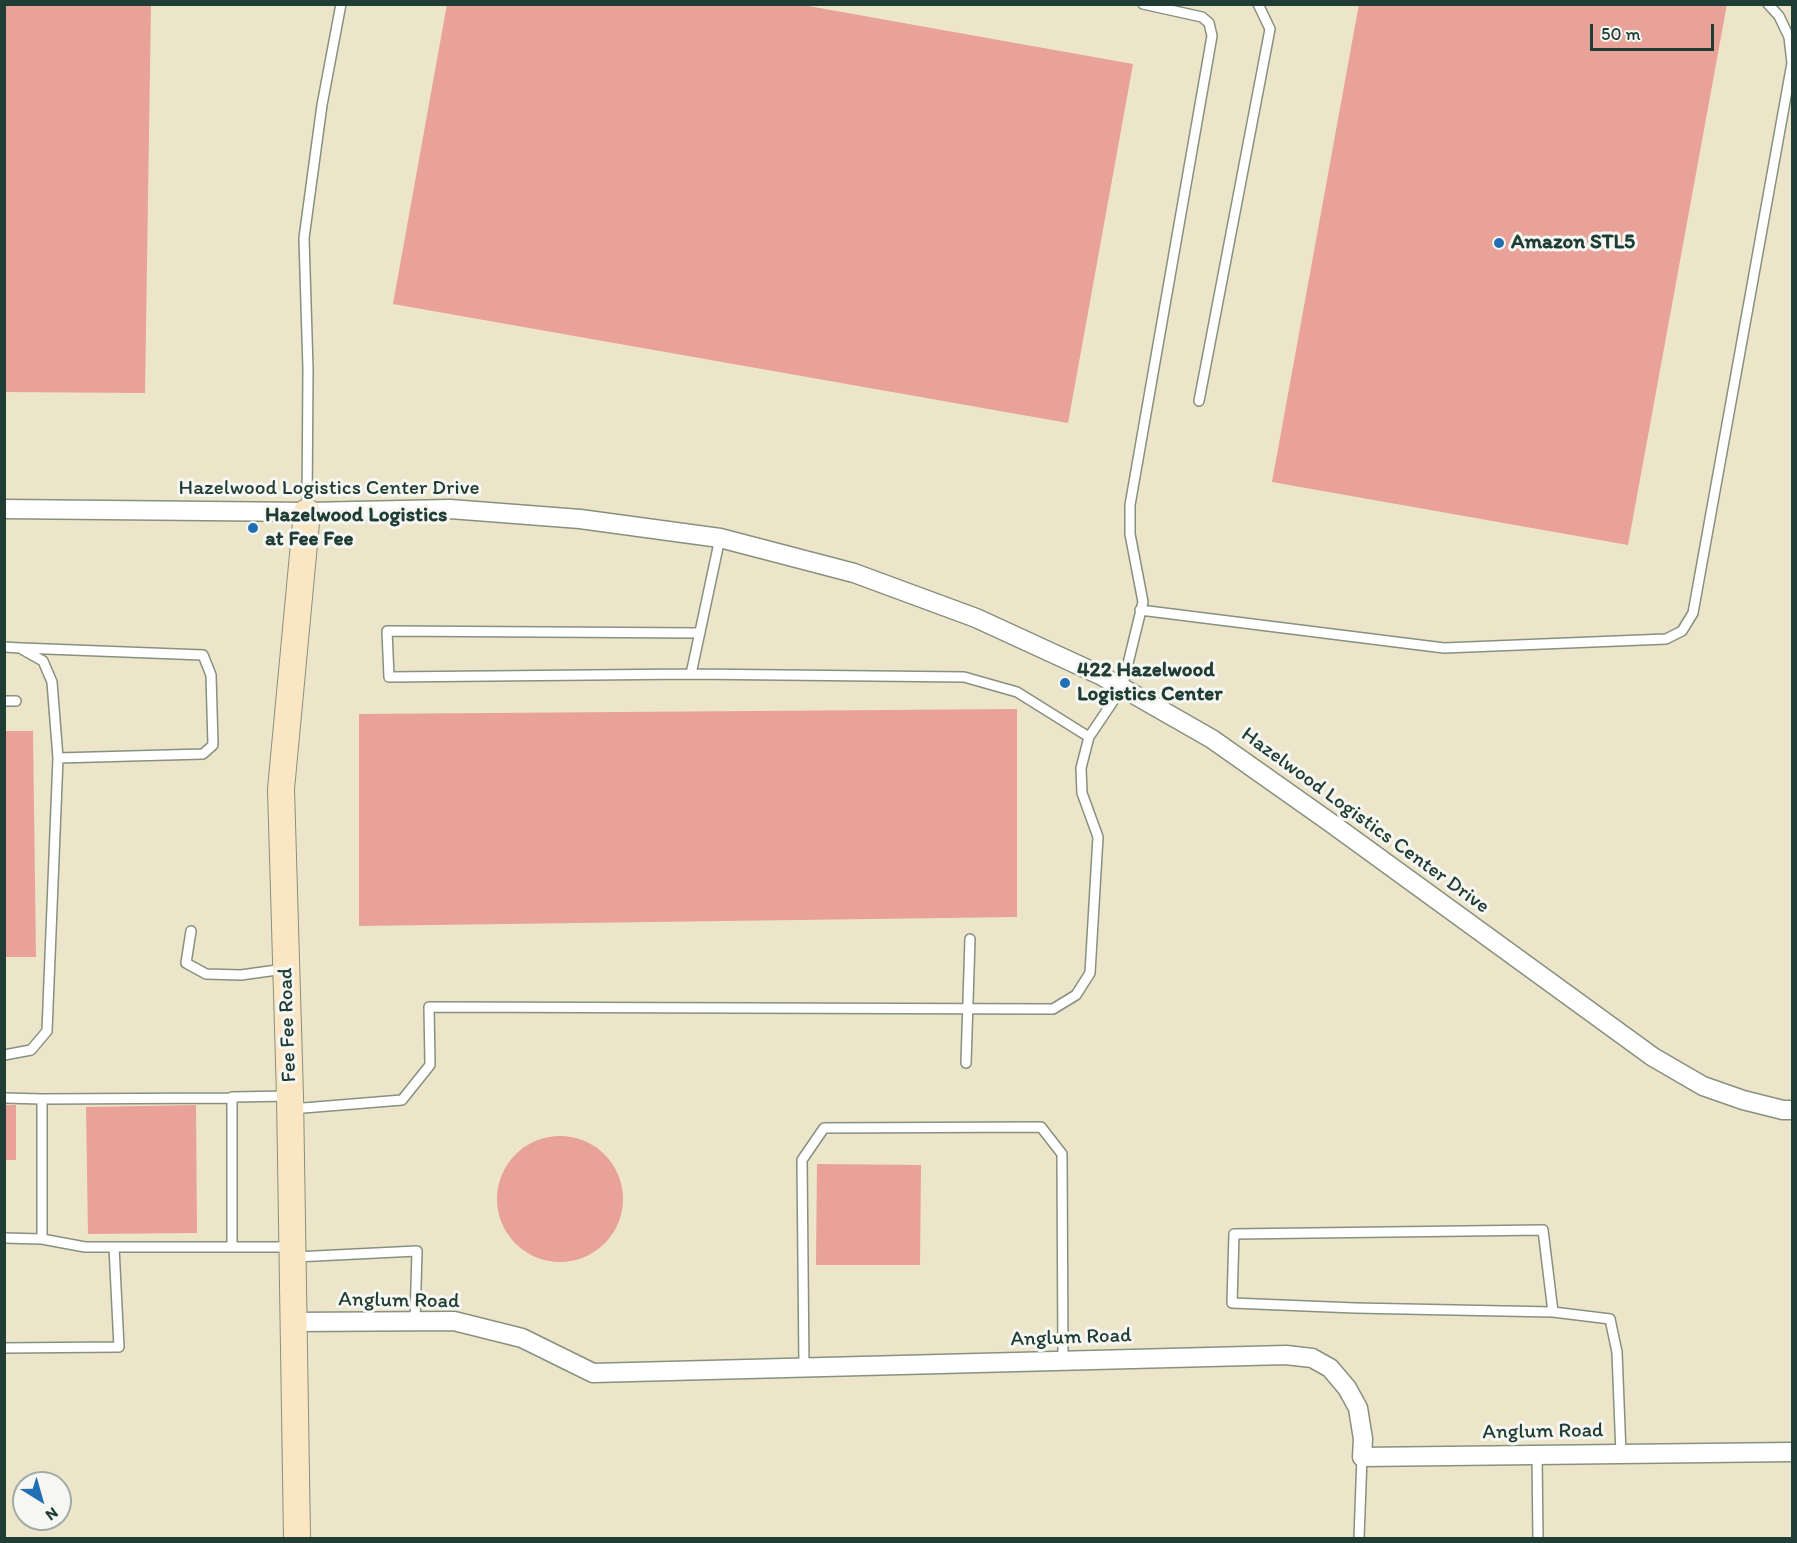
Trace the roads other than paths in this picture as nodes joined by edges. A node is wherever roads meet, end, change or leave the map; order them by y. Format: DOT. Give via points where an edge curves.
graph roads {
  1 [pos="341,4"];
  2 [pos="1143,4"];
  3 [pos="1258,4"];
  4 [pos="1768,4"];
  5 [pos="1792,63"];
  6 [pos="1199,401"];
  7 [pos="4,509"];
  8 [pos="307,512"];
  9 [pos="720,538"];
  10 [pos="1140,610"];
  11 [pos="700,633"];
  12 [pos="4,647"];
  13 [pos="20,648"];
  14 [pos="691,674"];
  15 [pos="1122,687"];
  16 [pos="4,701"];
  17 [pos="16,701"];
  18 [pos="1089,737"];
  19 [pos="58,758"];
  20 [pos="191,931"];
  21 [pos="970,939"];
  22 [pos="286,969"];
  23 [pos="968,1008"];
  24 [pos="4,1055"];
  25 [pos="966,1063"];
  26 [pos="4,1098"];
  27 [pos="232,1098"];
  28 [pos="42,1099"];
  29 [pos="290,1102"];
  30 [pos="1792,1110"];
  31 [pos="4,1238"];
  32 [pos="42,1239"];
  33 [pos="114,1247"];
  34 [pos="232,1247"];
  35 [pos="292,1252"];
  36 [pos="1553,1312"];
  37 [pos="415,1321"];
  38 [pos="293,1322"];
  39 [pos="4,1348"];
  40 [pos="1063,1361"];
  41 [pos="804,1368"];
  42 [pos="1792,1452"];
  43 [pos="1621,1454"];
  44 [pos="1537,1455"];
  45 [pos="1362,1457"];
  46 [pos="297,1539"];
  47 [pos="1359,1539"];
  48 [pos="1538,1539"];
  1 -- 8 [label="lane" via="304,238"];
  2 -- 10 [label="lane" via="1202,17 1209,23 1212,36 1130,505 1130,534 1143,602"];
  3 -- 6 [label="lane" via="1270,29"];
  4 -- 5 [label="lane" via="1789,37"];
  5 -- 10 [label="lane" via="1693,613 1682,631 1666,639 1444,648"];
  7 -- 8 [label="street, Hazelwood Logistics Center Drive"];
  8 -- 9 [label="street, Hazelwood Logistics Center Drive" via="450,509 580,519"];
  8 -- 22 [label="street, Fee Fee Road" via="281,789"];
  9 -- 11 [label="lane"];
  9 -- 15 [label="street, Hazelwood Logistics Center Drive" via="854,573 976,618"];
  10 -- 15 [label="lane"];
  11 -- 14 [label="lane"];
  11 -- 14 [label="lane" via="387,631 388,677"];
  12 -- 13 [label="lane"];
  13 -- 19 [label="lane" via="43,661 52,682"];
  13 -- 19 [label="lane" via="203,655 211,675 213,745 203,754"];
  14 -- 18 [label="lane" via="964,677 1017,692"];
  15 -- 18 [label="lane"];
  15 -- 30 [label="street, Hazelwood Logistics Center Drive" via="1212,739 1653,1057 1703,1086"];
  16 -- 17 [label="lane"];
  18 -- 23 [label="lane" via="1081,768 1082,793 1098,837 1090,973 1076,995 1053,1009"];
  19 -- 24 [label="lane" via="47,1030 31,1050"];
  20 -- 22 [label="lane" via="186,963 206,974 241,975"];
  21 -- 23 [label="lane"];
  22 -- 29 [label="street, Fee Fee Road"];
  23 -- 25 [label="lane"];
  23 -- 29 [label="lane" via="429,1007 430,1065 402,1100"];
  26 -- 28 [label="lane"];
  27 -- 28 [label="lane"];
  27 -- 29 [label="lane"];
  27 -- 34 [label="lane"];
  28 -- 32 [label="lane"];
  29 -- 35 [label="street, Fee Fee Road"];
  31 -- 32 [label="lane"];
  32 -- 33 [label="lane" via="85,1247"];
  33 -- 34 [label="lane"];
  33 -- 39 [label="lane" via="119,1347"];
  34 -- 35 [label="lane"];
  35 -- 37 [label="lane" via="417,1251"];
  35 -- 38 [label="street, Fee Fee Road"];
  36 -- 36 [label="lane" via="1232,1303 1234,1234 1543,1230"];
  36 -- 43 [label="lane" via="1610,1319 1617,1352"];
  37 -- 38 [label="street, Anglum Road"];
  37 -- 41 [label="street, Anglum Road" via="454,1321 522,1338 593,1373"];
  38 -- 46 [label="street, Fee Fee Road"];
  40 -- 41 [label="street, Anglum Road"];
  40 -- 41 [label="lane" via="1062,1154 1041,1127 824,1128 802,1160"];
  40 -- 45 [label="street, Anglum Road" via="1286,1355 1312,1358 1330,1368 1358,1408"];
  42 -- 43 [label="street, Anglum Road"];
  43 -- 44 [label="street, Anglum Road"];
  44 -- 45 [label="street, Anglum Road"];
  44 -- 48 [label="lane"];
  45 -- 47 [label="lane"];
}
